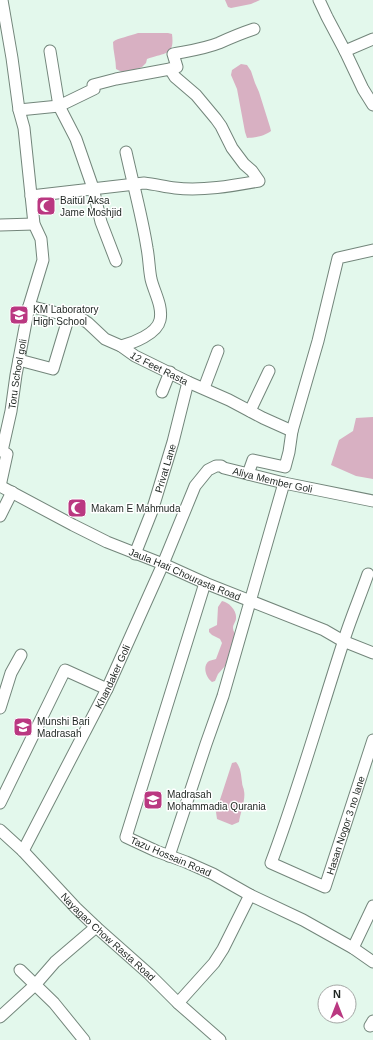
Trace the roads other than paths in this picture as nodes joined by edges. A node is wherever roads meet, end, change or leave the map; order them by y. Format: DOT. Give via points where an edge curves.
graph roads {
  1 [pos="2,0"];
  2 [pos="319,0"];
  3 [pos="254,29"];
  4 [pos="373,39"];
  5 [pos="50,51"];
  6 [pos="345,51"];
  7 [pos="170,69"];
  8 [pos="373,105"];
  9 [pos="59,106"];
  10 [pos="19,110"];
  11 [pos="126,152"];
  12 [pos="134,184"];
  13 [pos="93,188"];
  14 [pos="31,196"];
  15 [pos="34,224"];
  16 [pos="0,226"];
  17 [pos="373,250"];
  18 [pos="116,261"];
  19 [pos="29,306"];
  20 [pos="70,316"];
  21 [pos="121,346"];
  22 [pos="218,351"];
  23 [pos="19,360"];
  24 [pos="269,370"];
  25 [pos="170,372"];
  26 [pos="188,382"];
  27 [pos="204,388"];
  28 [pos="162,392"];
  29 [pos="250,411"];
  30 [pos="292,431"];
  31 [pos="224,468"];
  32 [pos="248,474"];
  33 [pos="284,483"];
  34 [pos="0,486"];
  35 [pos="12,492"];
  36 [pos="373,501"];
  37 [pos="0,516"];
  38 [pos="136,554"];
  39 [pos="163,564"];
  40 [pos="368,574"];
  41 [pos="205,583"];
  42 [pos="250,601"];
  43 [pos="343,641"];
  44 [pos="373,653"];
  45 [pos="21,655"];
  46 [pos="107,689"];
  47 [pos="0,708"];
  48 [pos="373,740"];
  49 [pos="0,803"];
  50 [pos="0,830"];
  51 [pos="23,851"];
  52 [pos="170,856"];
  53 [pos="250,895"];
  54 [pos="373,906"];
  55 [pos="96,927"];
  56 [pos="353,948"];
  57 [pos="373,962"];
  58 [pos="20,970"];
  59 [pos="35,985"];
  60 [pos="178,1004"];
  61 [pos="0,1017"];
  62 [pos="84,1040"];
  63 [pos="220,1040"];
  1 -- 10 [label="street, Toru School goli"];
  2 -- 6 [label="street"];
  3 -- 7 [label="street" via="211,46 173,54 177,67"];
  4 -- 6 [label="street"];
  5 -- 9 [label="street"];
  6 -- 8 [label="street"];
  7 -- 9 [label="street" via="93,85 94,89"];
  7 -- 12 [label="street" via="175,78 196,95 222,126 235,152 259,182 196,188"];
  9 -- 10 [label="street"];
  9 -- 13 [label="street" via="76,139"];
  10 -- 14 [label="street, Toru School goli" via="24,128"];
  11 -- 12 [label="street"];
  12 -- 13 [label="street"];
  12 -- 21 [label="street" via="160,321 148,335"];
  13 -- 14 [label="street"];
  13 -- 18 [label="street"];
  14 -- 15 [label="street, Toru School goli"];
  15 -- 16 [label="street"];
  15 -- 19 [label="street, Toru School goli" via="41,239 42,260"];
  17 -- 30 [label="street" via="338,258"];
  19 -- 20 [label="street, 12 Feet Rasta"];
  19 -- 23 [label="street, Toru School goli"];
  20 -- 21 [label="street, 12 Feet Rasta" via="82,319 105,339"];
  20 -- 23 [label="street" via="53,369"];
  21 -- 25 [label="street, 12 Feet Rasta"];
  22 -- 27 [label="street"];
  23 -- 34 [label="street, Toru School goli" via="2,451 7,454"];
  24 -- 29 [label="street"];
  25 -- 26 [label="street, 12 Feet Rasta"];
  25 -- 28 [label="street"];
  26 -- 27 [label="street, 12 Feet Rasta"];
  26 -- 38 [label="street, Privat Lane" via="173,442"];
  27 -- 29 [label="street, 12 Feet Rasta"];
  29 -- 30 [label="street, 12 Feet Rasta"];
  30 -- 32 [label="street" via="286,467 253,460"];
  31 -- 32 [label="street, Aliya Member Goli"];
  31 -- 39 [label="street, Khandaker Goli" via="216,466 208,470 195,486"];
  32 -- 33 [label="street, Aliya Member Goli"];
  33 -- 36 [label="street, Aliya Member Goli"];
  33 -- 42 [label="street"];
  34 -- 35 [label="street, Jaula Hati Chourasta Road"];
  35 -- 37 [label="street"];
  35 -- 38 [label="street, Jaula Hati Chourasta Road" via="72,525"];
  38 -- 39 [label="street, Jaula Hati Chourasta Road"];
  39 -- 41 [label="street, Jaula Hati Chourasta Road"];
  39 -- 46 [label="street, Khandaker Goli"];
  40 -- 43 [label="street"];
  41 -- 42 [label="street, Jaula Hati Chourasta Road"];
  41 -- 52 [label="street, Tazu Hossain Road" via="126,837"];
  42 -- 43 [label="street, Jaula Hati Chourasta Road" via="324,630"];
  42 -- 52 [label="street" via="223,696"];
  43 -- 44 [label="street, Jaula Hati Chourasta Road"];
  43 -- 48 [label="street, Hasan Nogor 3 no lane" via="315,735 271,863 325,887"];
  45 -- 47 [label="street" via="11,673"];
  46 -- 49 [label="street" via="65,670"];
  46 -- 51 [label="street, Khandaker Goli"];
  50 -- 51 [label="street, Nayagao Chow Rasta Road"];
  51 -- 55 [label="street, Nayagao Chow Rasta Road"];
  52 -- 53 [label="street, Tazu Hossain Road" via="213,874"];
  53 -- 56 [label="street, Tazu Hossain Road" via="304,920"];
  53 -- 60 [label="street" via="214,963"];
  54 -- 56 [label="street"];
  55 -- 59 [label="street" via="54,962"];
  55 -- 60 [label="street, Nayagao Chow Rasta Road" via="149,974"];
  56 -- 57 [label="street, Tazu Hossain Road"];
  58 -- 59 [label="street"];
  59 -- 61 [label="street"];
  59 -- 62 [label="street" via="54,1003"];
  60 -- 63 [label="street, Nayagao Chow Rasta Road"];
}
